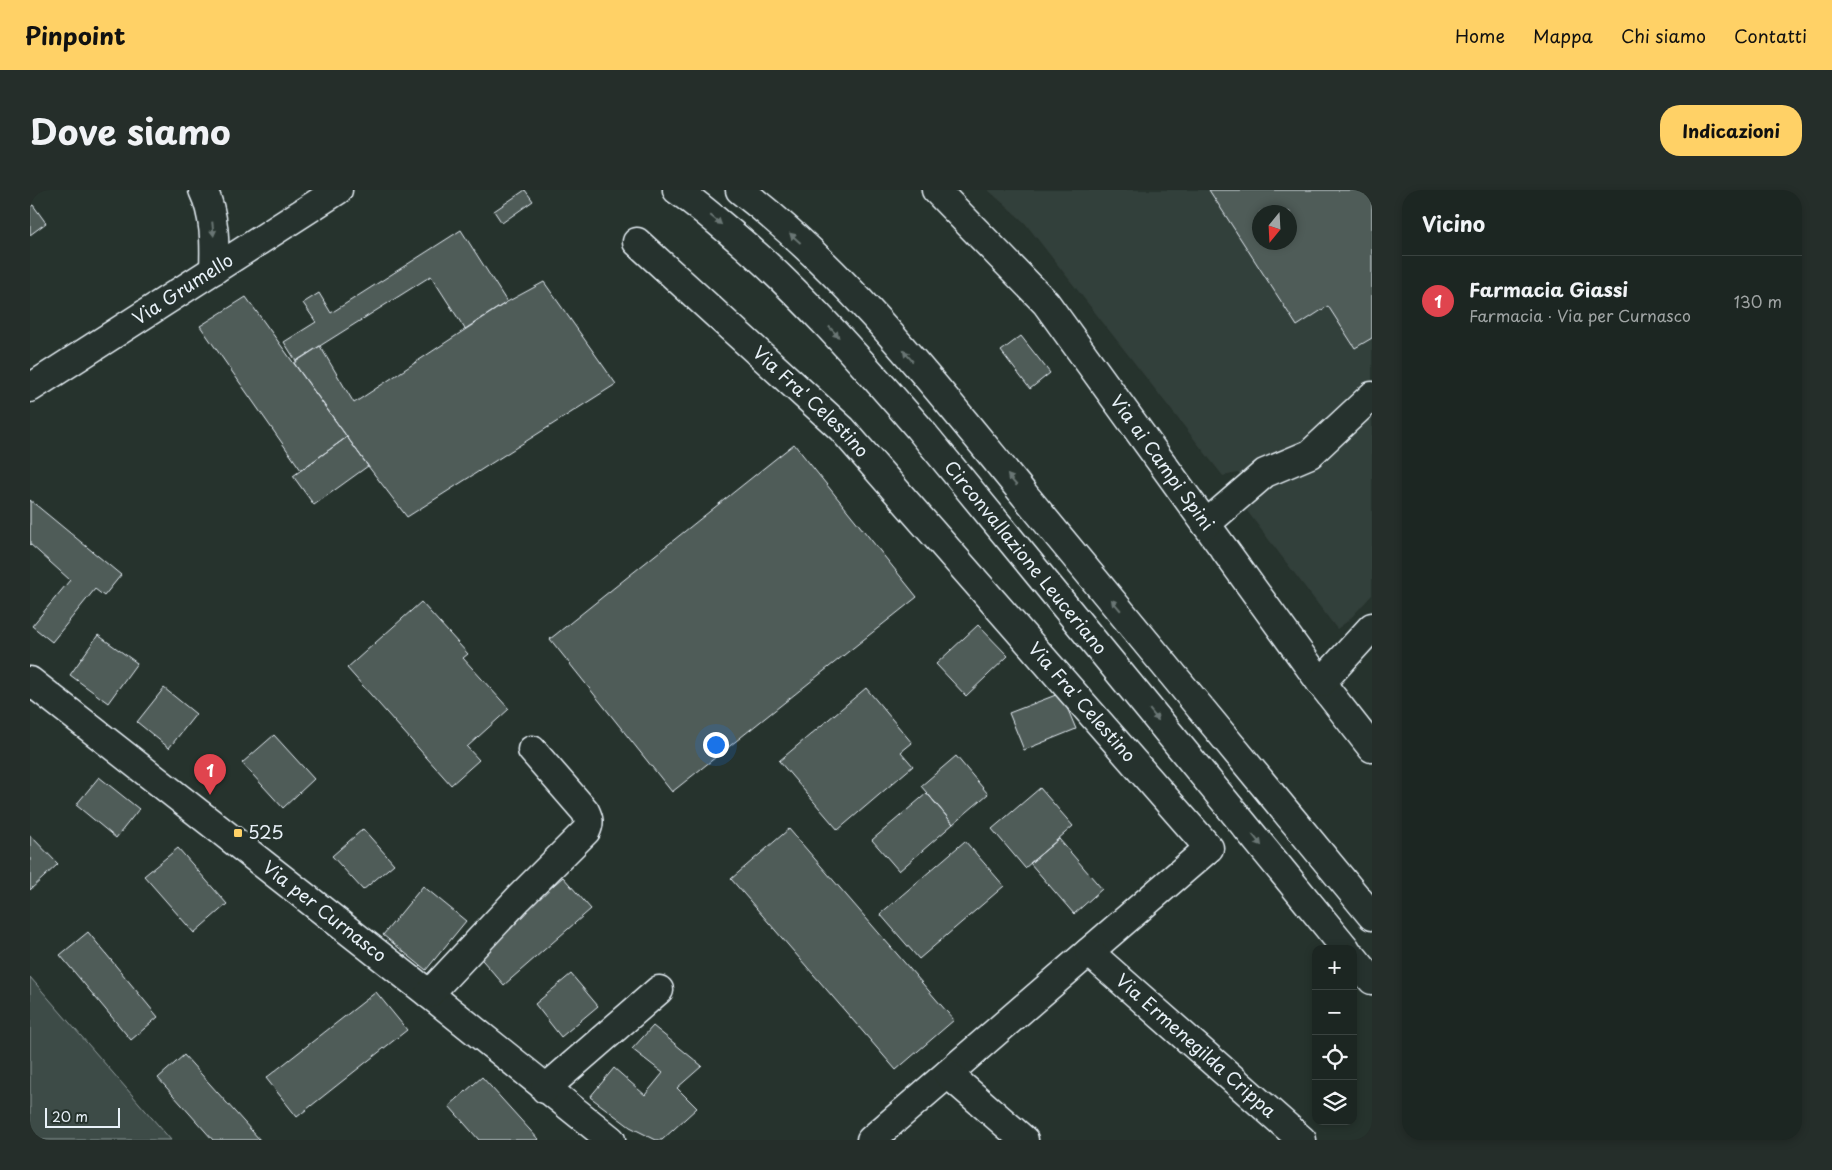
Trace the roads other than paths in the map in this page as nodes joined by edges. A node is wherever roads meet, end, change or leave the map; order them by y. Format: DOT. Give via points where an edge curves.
graph roads {
  1 [pos="203,190"];
  2 [pos="338,190"];
  3 [pos="678,190"];
  4 [pos="740,190"];
  5 [pos="936,190"];
  6 [pos="637,242"];
  7 [pos="214,270"];
  8 [pos="30,388"];
  9 [pos="1372,396"];
  10 [pos="1206,524"];
  11 [pos="1372,627"];
  12 [pos="1147,643"];
  13 [pos="30,681"];
  14 [pos="1320,683"];
  15 [pos="1372,748"];
  16 [pos="532,750"];
  17 [pos="1372,893"];
  18 [pos="1372,916"];
  19 [pos="1343,945"];
  20 [pos="1089,952"];
  21 [pos="1357,962"];
  22 [pos="1372,980"];
  23 [pos="659,990"];
  24 [pos="429,994"];
  25 [pos="948,1074"];
  26 [pos="545,1089"];
  27 [pos="611,1140"];
  28 [pos="871,1140"];
  29 [pos="1024,1140"];
  30 [pos="1302,1140"];
  1 -- 7 [label="main road, one-way" via="213,222"];
  2 -- 7 [label="main road, Via Grumello"];
  3 -- 19 [label="main road, Circonvallazione Leuceriano, one-way" via="753,251 853,352"];
  12 -- 4 [label="main road, one-way" via="944,397 865,307 825,265"];
  5 -- 10 [label="main road, Via ai Campi Spini" via="1046,303"];
  6 -- 20 [label="main road, Via Fra' Celestino" via="842,429 1210,848"];
  7 -- 8 [label="main road, Via Grumello"];
  9 -- 10 [label="main road" via="1310,454 1265,473"];
  10 -- 14 [label="main road, Via ai Campi Spini"];
  11 -- 14 [label="main road"];
  12 -- 17 [label="main road"];
  12 -- 18 [label="main road"];
  13 -- 24 [label="main road, Via per Curnasco"];
  14 -- 15 [label="main road, Via ai Campi Spini"];
  16 -- 24 [label="main road" via="585,811 589,826"];
  20 -- 25 [label="main road, Via Fra' Celestino"];
  20 -- 30 [label="main road, Via Ermenegilda Crippa"];
  21 -- 22 [label="main road"];
  23 -- 26 [label="main road"];
  24 -- 26 [label="main road, Via per Curnasco"];
  25 -- 28 [label="main road, Via Fra' Celestino"];
  25 -- 29 [label="main road"];
  26 -- 27 [label="main road, Via per Curnasco"];
}
